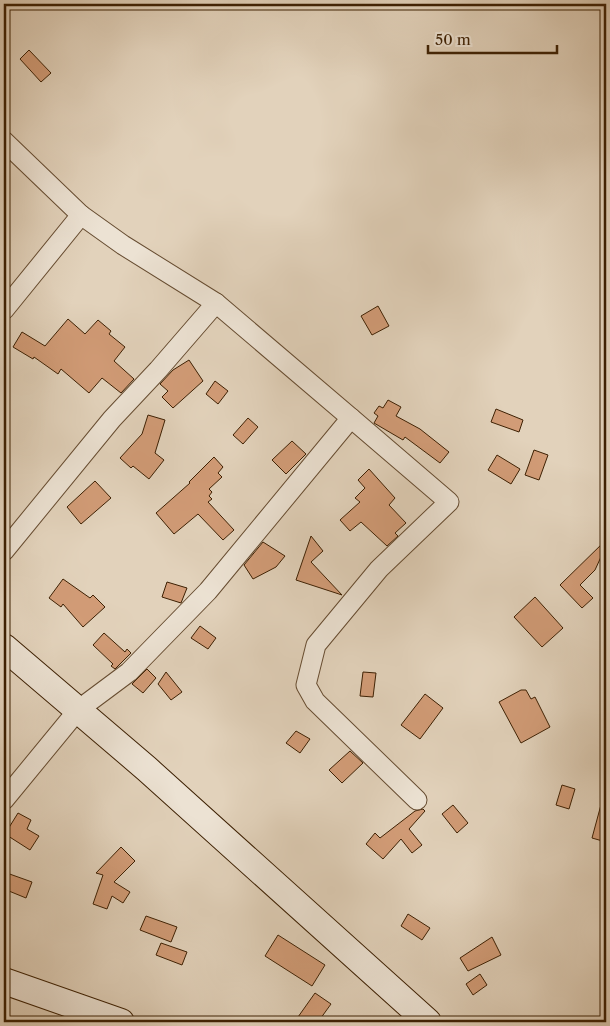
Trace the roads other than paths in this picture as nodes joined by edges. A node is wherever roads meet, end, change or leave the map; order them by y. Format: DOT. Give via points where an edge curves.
graph roads {
  1 [pos="4,141"];
  2 [pos="81,215"];
  3 [pos="216,302"];
  4 [pos="4,310"];
  5 [pos="350,418"];
  6 [pos="4,551"];
  7 [pos="4,646"];
  8 [pos="78,710"];
  9 [pos="4,800"];
  10 [pos="417,800"];
  11 [pos="7,987"];
  12 [pos="121,1022"];
  13 [pos="428,1022"];
  1 -- 2 [label="street"];
  2 -- 3 [label="street"];
  2 -- 4 [label="street"];
  3 -- 5 [label="street"];
  3 -- 6 [label="street" via="112,419"];
  5 -- 8 [label="street" via="208,591 129,672"];
  5 -- 10 [label="street" via="449,502 378,569 316,646 306,685 315,701"];
  7 -- 8 [label="street"];
  8 -- 9 [label="street"];
  8 -- 13 [label="street"];
  11 -- 12 [label="street"];
}
